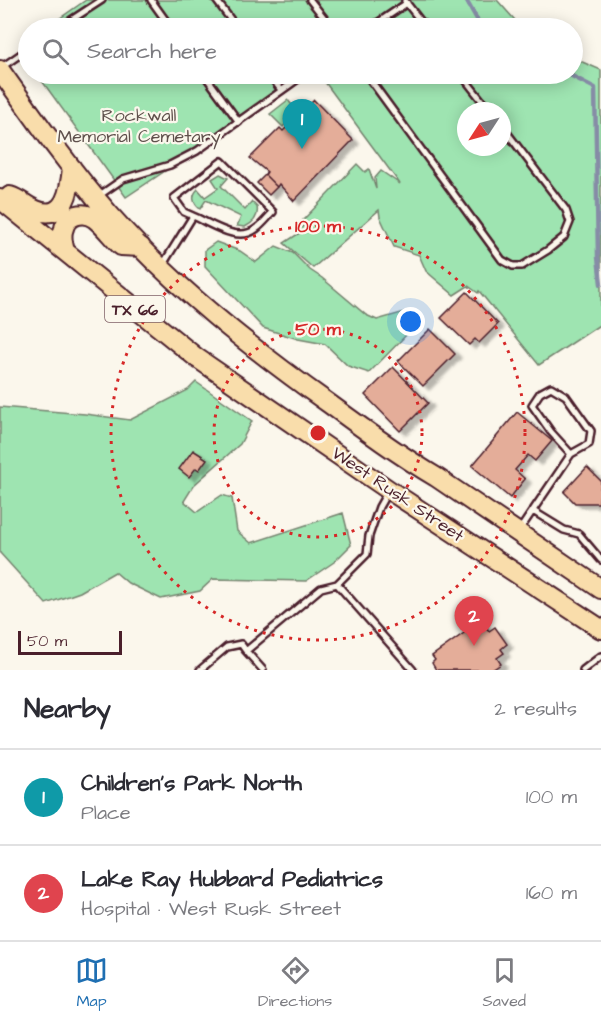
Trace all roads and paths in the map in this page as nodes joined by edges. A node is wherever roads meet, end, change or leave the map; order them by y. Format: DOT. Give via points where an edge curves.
graph roads {
  1 [pos="102,0"];
  2 [pos="151,0"];
  3 [pos="216,0"];
  4 [pos="310,0"];
  5 [pos="406,1"];
  6 [pos="74,18"];
  7 [pos="164,18"];
  8 [pos="230,18"];
  9 [pos="324,18"];
  10 [pos="383,18"];
  11 [pos="419,18"];
  12 [pos="18,56"];
  13 [pos="0,69"];
  14 [pos="211,84"];
  15 [pos="276,84"];
  16 [pos="290,84"];
  17 [pos="373,84"];
  18 [pos="469,84"];
  19 [pos="281,90"];
  20 [pos="483,102"];
  21 [pos="239,122"];
  22 [pos="511,138"];
  23 [pos="72,168"];
  24 [pos="0,193"];
  25 [pos="93,194"];
  26 [pos="0,199"];
  27 [pos="193,216"];
  28 [pos="141,247"];
  29 [pos="65,251"];
  30 [pos="161,267"];
  31 [pos="571,454"];
  32 [pos="389,490"];
  33 [pos="533,511"];
  34 [pos="518,533"];
  35 [pos="601,560"];
  36 [pos="337,584"];
  37 [pos="601,589"];
  38 [pos="601,629"];
  39 [pos="246,651"];
  40 [pos="601,656"];
  41 [pos="200,670"];
  42 [pos="262,670"];
  43 [pos="413,670"];
  44 [pos="583,670"];
  1 -- 6 [label="lane"];
  2 -- 7 [label="lane"];
  3 -- 8 [label="lane"];
  4 -- 9 [label="lane"];
  5 -- 10 [label="lane"];
  5 -- 11 [label="lane"];
  12 -- 13 [label="lane"];
  13 -- 23 [label="main road, TX 66"];
  14 -- 21 [label="lane"];
  15 -- 19 [label="lane"];
  16 -- 19 [label="lane"];
  17 -- 22 [label="lane" via="502,260 522,266 564,237 570,222 566,210"];
  18 -- 20 [label="lane"];
  19 -- 21 [label="lane"];
  21 -- 25 [label="lane" via="185,158 123,179"];
  23 -- 24 [label="main road" via="67,199 54,210 37,211 20,199"];
  23 -- 25 [label="main road, TX 66"];
  25 -- 28 [label="main road, West Rusk Street / TX 66"];
  26 -- 29 [label="main road, West Rusk Street / TX 66"];
  27 -- 27 [label="lane" via="184,212 174,198 222,161 273,212 256,229 237,235"];
  27 -- 30 [label="lane"];
  28 -- 29 [label="main road" via="121,246 94,218 80,214 64,225"];
  28 -- 30 [label="main road, West Rusk Street / TX 66"];
  29 -- 32 [label="main road, West Rusk Street / TX 66" via="197,358"];
  30 -- 34 [label="main road, West Rusk Street / TX 66" via="222,324 294,379"];
  31 -- 31 [label="lane" via="532,405 540,393 551,387 566,396 591,431 589,444"];
  31 -- 33 [label="lane"];
  32 -- 36 [label="lane" via="372,526 367,554"];
  32 -- 38 [label="main road, West Rusk Street / TX 66"];
  33 -- 34 [label="lane"];
  33 -- 35 [label="lane" via="564,530 579,534"];
  34 -- 37 [label="main road, West Rusk Street / TX 66"];
  36 -- 39 [label="lane" via="321,588"];
  36 -- 43 [label="lane"];
  39 -- 41 [label="lane" via="241,644 227,647"];
  39 -- 42 [label="lane"];
  40 -- 44 [label="lane"];
}
